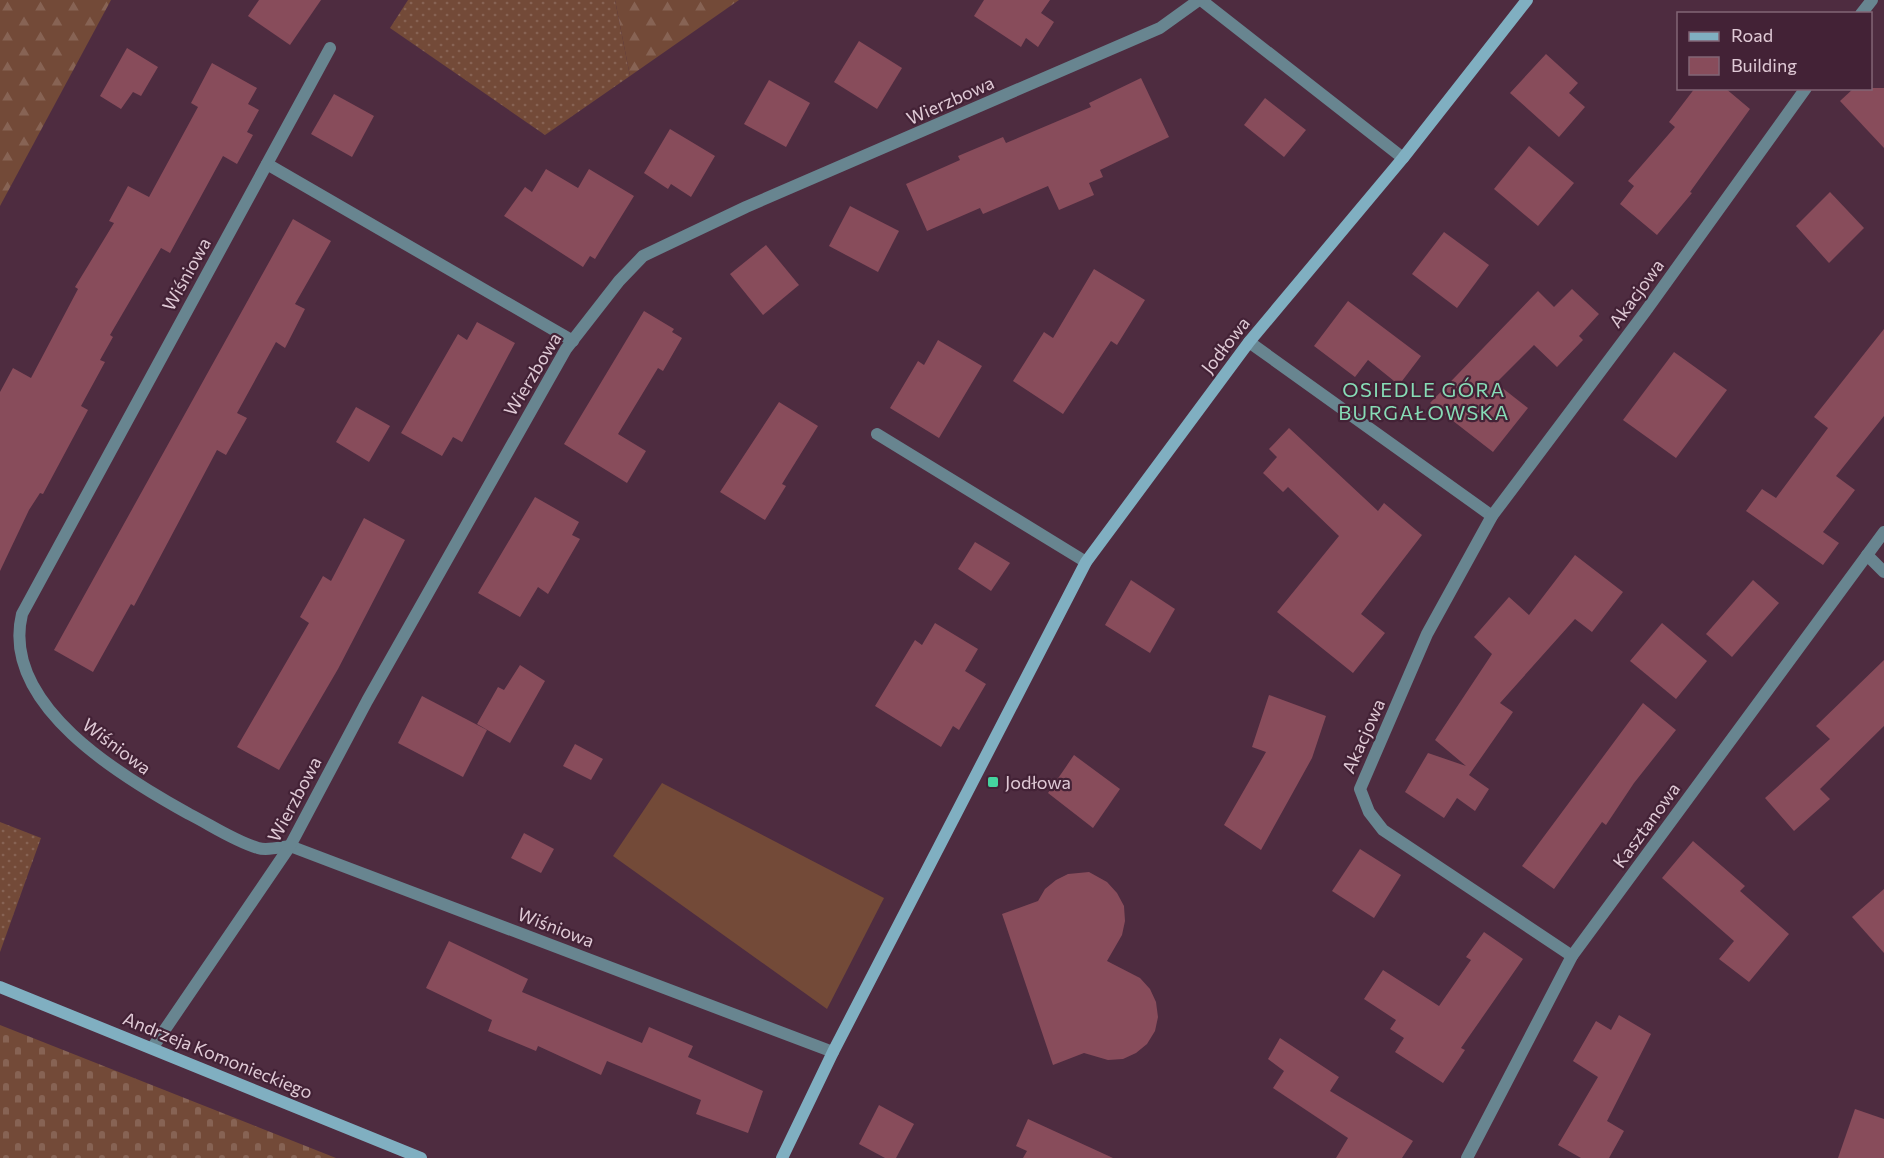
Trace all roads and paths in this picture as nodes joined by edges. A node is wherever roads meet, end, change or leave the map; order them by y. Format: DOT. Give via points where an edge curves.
graph roads {
  1 [pos="1200,0"];
  2 [pos="1527,0"];
  3 [pos="1872,0"];
  4 [pos="1863,12"];
  5 [pos="330,48"];
  6 [pos="1805,90"];
  7 [pos="1402,158"];
  8 [pos="267,164"];
  9 [pos="573,341"];
  10 [pos="1249,342"];
  11 [pos="877,434"];
  12 [pos="1492,516"];
  13 [pos="1884,532"];
  14 [pos="1867,555"];
  15 [pos="1086,562"];
  16 [pos="1884,572"];
  17 [pos="290,846"];
  18 [pos="1572,956"];
  19 [pos="0,987"];
  20 [pos="153,1047"];
  21 [pos="833,1052"];
  22 [pos="421,1158"];
  23 [pos="782,1158"];
  24 [pos="1467,1158"];
  1 -- 7 [label="street"];
  1 -- 9 [label="street, Wierzbowa" via="1160,28 746,207 643,256"];
  2 -- 7 [label="street, Jodłowa"];
  3 -- 4 [label="street"];
  5 -- 8 [label="street, Wiśniowa"];
  6 -- 12 [label="street, Akacjowa"];
  7 -- 10 [label="street, Jodłowa"];
  8 -- 9 [label="street"];
  8 -- 17 [label="street, Wiśniowa" via="22,614 18,629 19,651 38,691 72,737 147,791 245,842 260,849"];
  9 -- 17 [label="street, Wierzbowa" via="367,701"];
  10 -- 12 [label="street"];
  10 -- 15 [label="street, Jodłowa"];
  11 -- 15 [label="street"];
  12 -- 18 [label="street, Akacjowa" via="1427,634 1360,789 1369,812 1383,830"];
  13 -- 14 [label="street, Kasztanowa"];
  14 -- 16 [label="street"];
  14 -- 18 [label="street, Kasztanowa"];
  15 -- 21 [label="street, Jodłowa"];
  17 -- 20 [label="street, Wierzbowa"];
  17 -- 21 [label="street, Wiśniowa"];
  18 -- 24 [label="street, Kasztanowa"];
  19 -- 20 [label="street, Andrzeja Komonieckiego"];
  20 -- 22 [label="street, Andrzeja Komonieckiego"];
  21 -- 23 [label="street, Jodłowa"];
}
